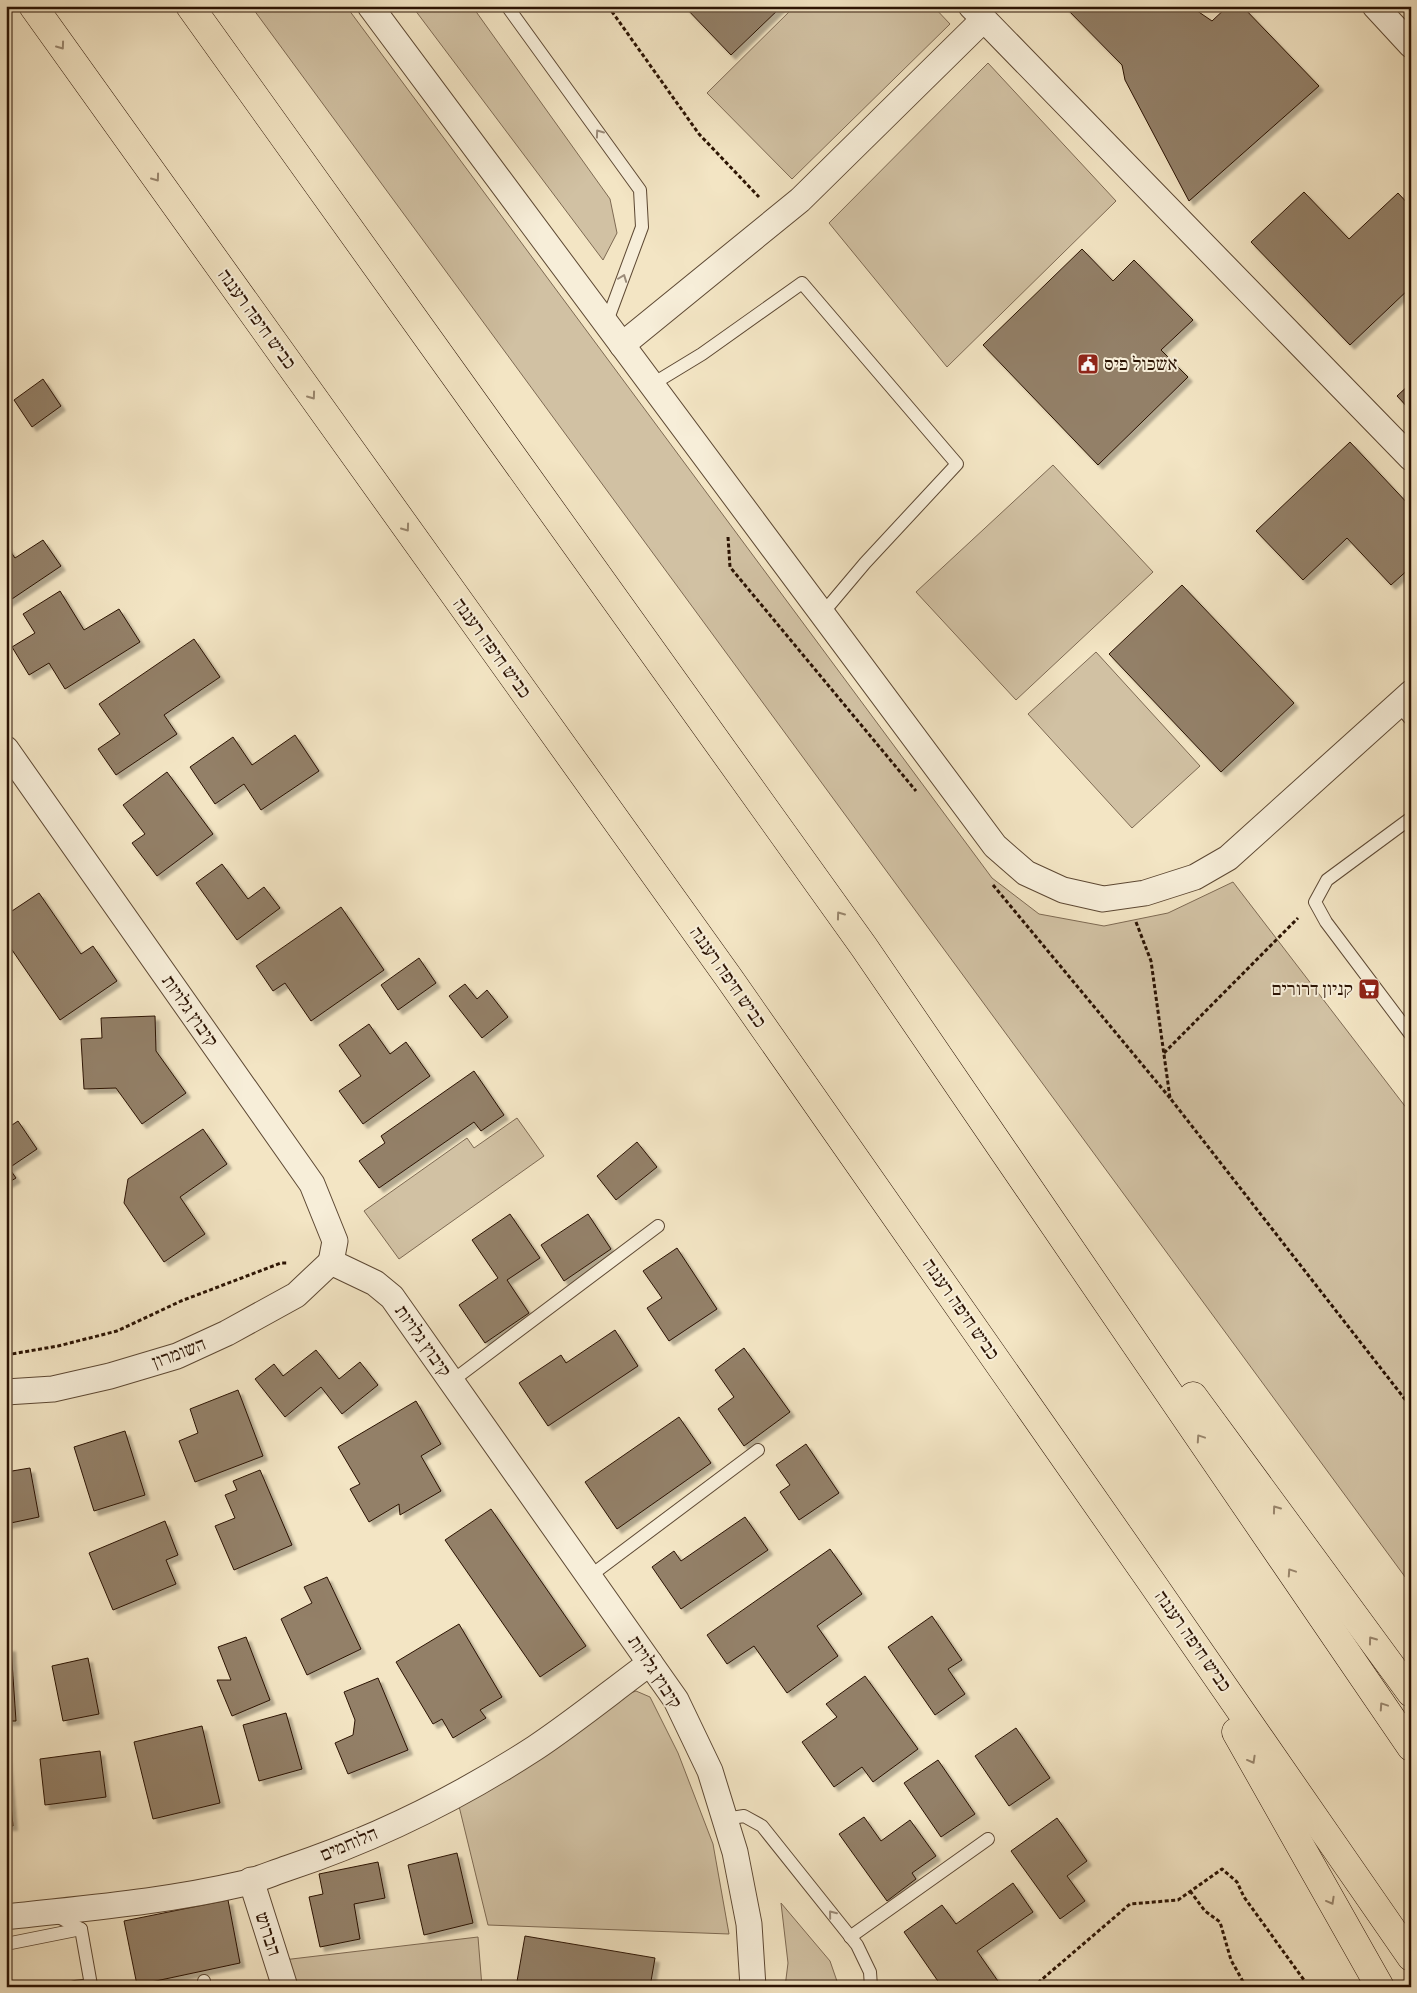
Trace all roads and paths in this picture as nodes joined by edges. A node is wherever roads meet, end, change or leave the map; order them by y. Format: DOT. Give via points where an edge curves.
graph roads {
  1 [pos="33,6"];
  2 [pos="190,6"];
  3 [pos="370,6"];
  4 [pos="507,6"];
  5 [pos="608,6"];
  6 [pos="1375,6"];
  7 [pos="977,13"];
  8 [pos="1411,45"];
  9 [pos="779,217"];
  10 [pos="606,324"];
  11 [pos="622,345"];
  12 [pos="652,385"];
  13 [pos="1411,458"];
  14 [pos="822,614"];
  15 [pos="1407,706"];
  16 [pos="6,749"];
  17 [pos="1411,818"];
  18 [pos="1126,896"];
  19 [pos="1315,902"];
  20 [pos="864,947"];
  21 [pos="1411,1035"];
  22 [pos="1164,1053"];
  23 [pos="658,1226"];
  24 [pos="331,1262"];
  25 [pos="6,1355"];
  26 [pos="452,1381"];
  27 [pos="6,1392"];
  28 [pos="1411,1407"];
  29 [pos="758,1450"];
  30 [pos="590,1576"];
  31 [pos="1150,1580"];
  32 [pos="650,1663"];
  33 [pos="1411,1693"];
  34 [pos="1411,1747"];
  35 [pos="725,1819"];
  36 [pos="988,1839"];
  37 [pos="251,1880"];
  38 [pos="1190,1892"];
  39 [pos="49,1912"];
  40 [pos="6,1917"];
  41 [pos="81,1929"];
  42 [pos="850,1937"];
  43 [pos="6,1944"];
  44 [pos="1411,1957"];
  45 [pos="76,1987"];
  46 [pos="285,1987"];
  47 [pos="752,1987"];
  48 [pos="871,1987"];
  49 [pos="1033,1987"];
  50 [pos="1246,1987"];
  51 [pos="1309,1987"];
  52 [pos="1380,1987"];
  1 -- 31 [label="highway, כביש חיפה רעננה, one-way" via="729,978"];
  20 -- 2 [label="highway, one-way"];
  3 -- 10 [label="street"];
  10 -- 4 [label="lane, one-way" via="642,227 640,190"];
  5 -- 9 [label="path" via="699,134"];
  6 -- 8 [label="street"];
  7 -- 9 [label="street" via="800,200"];
  7 -- 13 [label="street"];
  9 -- 11 [label="street"];
  10 -- 11 [label="street"];
  11 -- 12 [label="street"];
  12 -- 14 [label="street"];
  12 -- 14 [label="lane" via="802,283 957,464"];
  14 -- 18 [label="street" via="995,846 1026,873 1063,890 1103,899"];
  15 -- 18 [label="street" via="1228,858 1195,877 1145,894"];
  16 -- 24 [label="street, קיבוץ גלויות" via="312,1184 335,1241"];
  17 -- 19 [label="lane" via="1327,880"];
  18 -- 22 [label="path" via="1151,961"];
  19 -- 21 [label="lane" via="1326,922"];
  19 -- 22 [label="path"];
  33 -- 20 [label="highway, one-way"];
  34 -- 20 [label="highway, one-way"];
  22 -- 28 [label="path" via="1170,1098"];
  23 -- 26 [label="lane"];
  24 -- 25 [label="path" via="281,1263 181,1301 117,1331"];
  24 -- 26 [label="street, קיבוץ גלויות" via="375,1283 392,1297"];
  24 -- 27 [label="street, השומרון" via="296,1295 177,1356 53,1389"];
  26 -- 30 [label="street, קיבוץ גלויות"];
  29 -- 30 [label="lane"];
  30 -- 32 [label="street, קיבוץ גלויות"];
  31 -- 44 [label="highway, כביש חיפה רעננה"];
  31 -- 52 [label="highway, one-way"];
  32 -- 35 [label="street, קיבוץ גלויות" via="676,1700 710,1771"];
  32 -- 37 [label="street, הלוחמים" via="536,1747 486,1778 366,1838 311,1861"];
  42 -- 35 [label="lane, one-way" via="762,1826 744,1816"];
  35 -- 47 [label="street, קיבוץ גלויות" via="735,1852 748,1924"];
  36 -- 42 [label="lane"];
  37 -- 39 [label="street, הלוחמים" via="191,1894"];
  37 -- 46 [label="street, הברוש"];
  38 -- 49 [label="path" via="1178,1900 1130,1904"];
  38 -- 50 [label="path" via="1205,1911 1220,1922 1231,1960"];
  38 -- 51 [label="path" via="1222,1869 1237,1882 1244,1897"];
  39 -- 40 [label="street, הלוחמים"];
  39 -- 41 [label="lane"];
  41 -- 43 [label="lane"];
  41 -- 45 [label="lane" via="91,1986"];
  42 -- 48 [label="lane" via="870,1972"];
}
